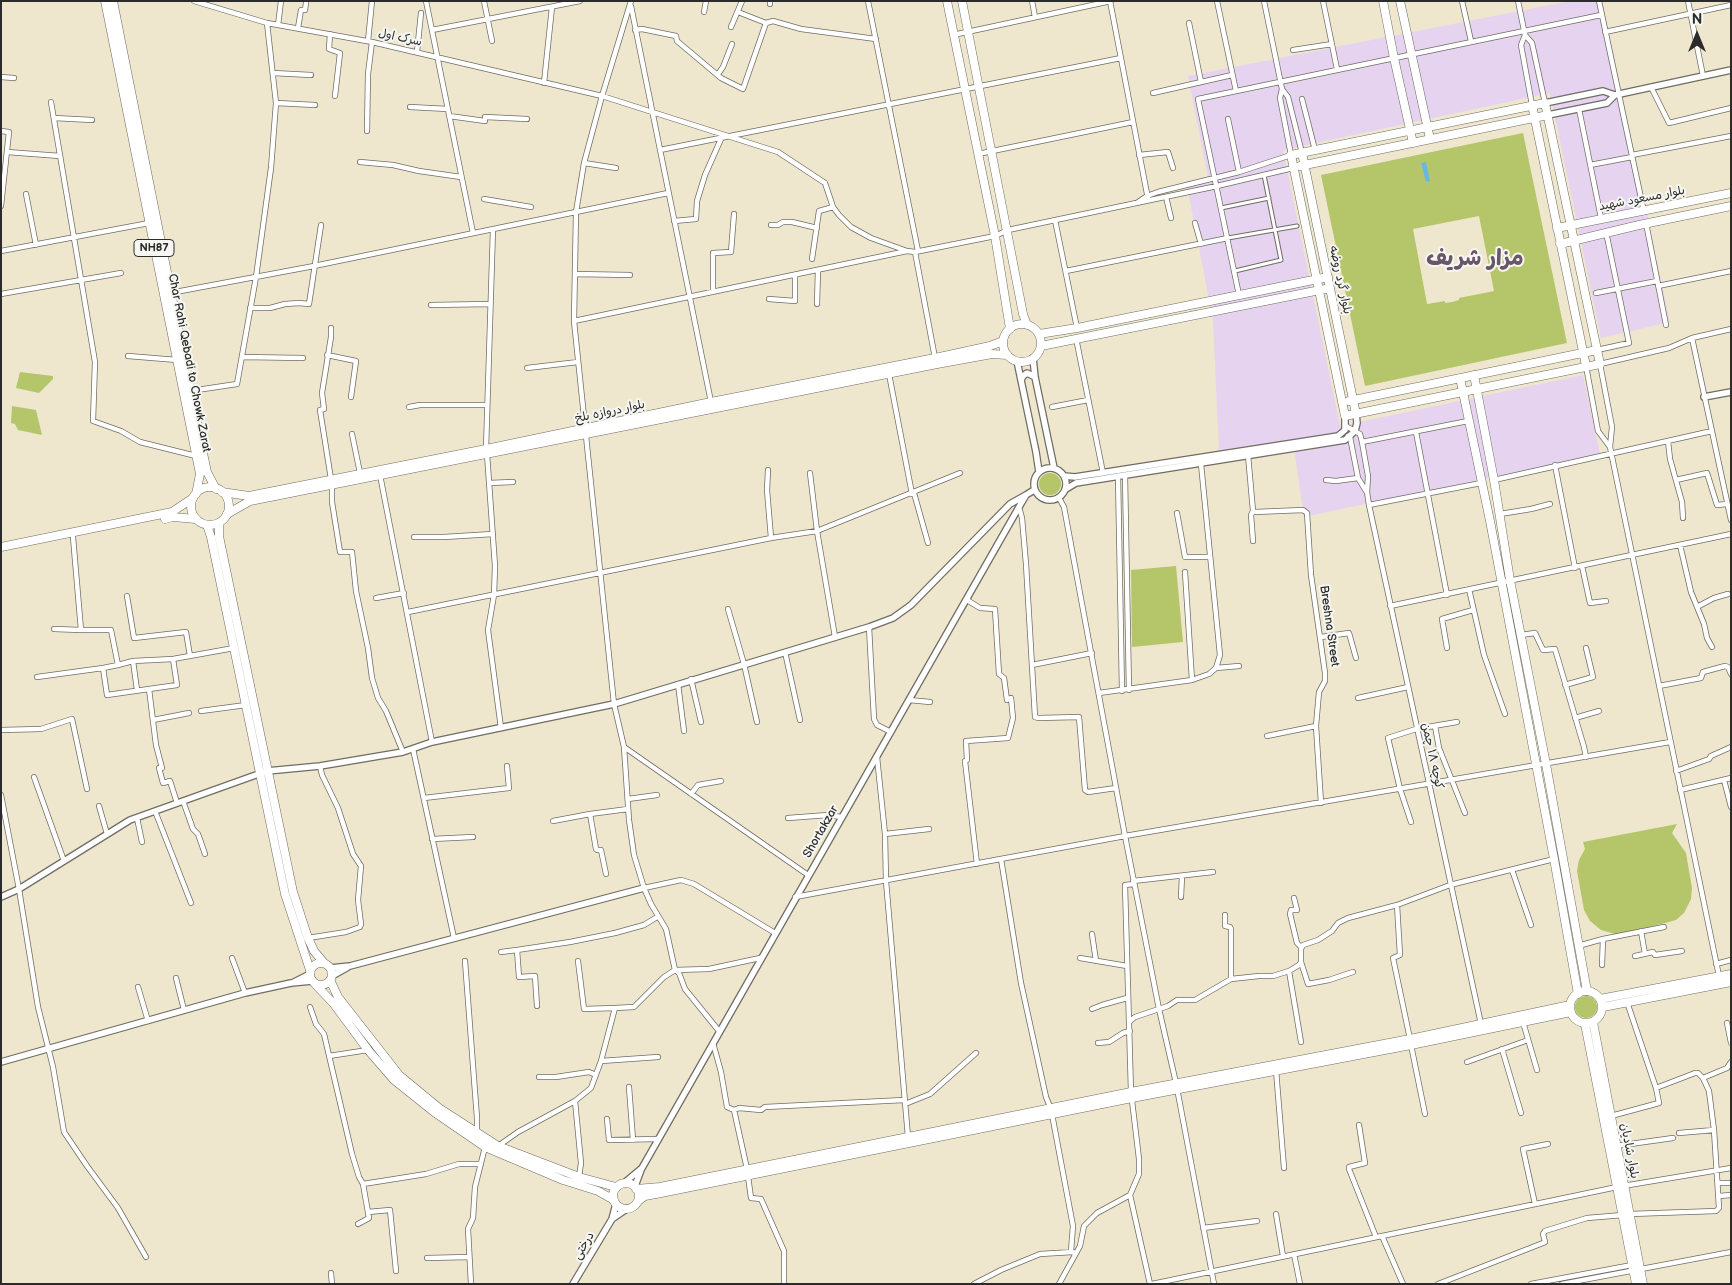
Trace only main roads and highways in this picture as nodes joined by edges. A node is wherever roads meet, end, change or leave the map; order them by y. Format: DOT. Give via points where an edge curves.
graph roads {
  1 [pos="105,1"];
  2 [pos="113,1"];
  3 [pos="947,1"];
  4 [pos="962,1"];
  5 [pos="1383,1"];
  6 [pos="1400,1"];
  7 [pos="1532,105"];
  8 [pos="1548,115"];
  9 [pos="1534,118"];
  10 [pos="1427,127"];
  11 [pos="1410,130"];
  12 [pos="1430,140"];
  13 [pos="1413,143"];
  14 [pos="1302,153"];
  15 [pos="1305,165"];
  16 [pos="1293,168"];
  17 [pos="1731,193"];
  18 [pos="1731,206"];
  19 [pos="1640,212"];
  20 [pos="1642,224"];
  21 [pos="1571,225"];
  22 [pos="1557,228"];
  23 [pos="1574,241"];
  24 [pos="1560,244"];
  25 [pos="1328,277"];
  26 [pos="1316,279"];
  27 [pos="1330,288"];
  28 [pos="1319,290"];
  29 [pos="167,294"];
  30 [pos="1027,325"];
  31 [pos="1010,329"];
  32 [pos="1039,334"];
  33 [pos="1003,341"];
  34 [pos="1041,346"];
  35 [pos="1597,350"];
  36 [pos="1583,352"];
  37 [pos="1007,355"];
  38 [pos="1586,366"];
  39 [pos="1474,375"];
  40 [pos="1460,378"];
  41 [pos="1477,389"];
  42 [pos="1462,392"];
  43 [pos="1354,400"];
  44 [pos="1342,402"];
  45 [pos="1356,414"];
  46 [pos="585,431"];
  47 [pos="487,452"];
  48 [pos="331,482"];
  49 [pos="219,490"];
  50 [pos="194,496"];
  51 [pos="227,514"];
  52 [pos="196,519"];
  53 [pos="219,523"];
  54 [pos="207,525"];
  55 [pos="1,547"];
  56 [pos="1,552"];
  57 [pos="263,772"];
  58 [pos="329,972"];
  59 [pos="1731,974"];
  60 [pos="312,977"];
  61 [pos="1731,982"];
  62 [pos="1587,991"];
  63 [pos="1578,994"];
  64 [pos="1602,1003"];
  65 [pos="1571,1008"];
  66 [pos="1589,1023"];
  67 [pos="1410,1042"];
  68 [pos="1176,1087"];
  69 [pos="1051,1112"];
  70 [pos="748,1172"];
  71 [pos="620,1185"];
  72 [pos="635,1187"];
  73 [pos="1620,1187"];
  74 [pos="638,1201"];
  75 [pos="615,1202"];
  76 [pos="1635,1268"];
  77 [pos="1636,1284"];
  78 [pos="1643,1284"];
  1 -- 29 [label="main road, Char Rahi Qebadi to Chowk Zarat / NH87" via="149,223"];
  2 -- 29 [label="main road, Char Rahi Qebadi to Chowk Zarat / NH87"];
  3 -- 31 [label="main road" via="995,236"];
  4 -- 30 [label="main road"];
  5 -- 11 [label="main road"];
  6 -- 10 [label="main road"];
  7 -- 8 [label="main road" via="1545,102"];
  7 -- 9 [label="main road"];
  7 -- 10 [label="main road"];
  8 -- 9 [label="main road"];
  8 -- 21 [label="main road"];
  9 -- 12 [label="main road"];
  9 -- 22 [label="main road"];
  10 -- 11 [label="main road"];
  10 -- 12 [label="main road"];
  11 -- 13 [label="main road"];
  11 -- 14 [label="main road"];
  12 -- 13 [label="main road"];
  13 -- 15 [label="main road"];
  14 -- 15 [label="main road, بلوار گرد روضه"];
  14 -- 16 [label="main road, بلوار گرد روضه" via="1291,155"];
  15 -- 16 [label="main road"];
  15 -- 25 [label="main road, بلوار گرد روضه"];
  16 -- 26 [label="main road, بلوار گرد روضه"];
  17 -- 19 [label="main road, بلوار مسعود شهید"];
  18 -- 20 [label="main road, بلوار مسعود شهید"];
  19 -- 20 [label="main road"];
  19 -- 21 [label="main road, بلوار مسعود شهید"];
  20 -- 23 [label="main road, بلوار مسعود شهید"];
  21 -- 22 [label="main road, بلوار مسعود شهید"];
  21 -- 23 [label="main road"];
  22 -- 24 [label="main road"];
  23 -- 24 [label="main road, بلوار مسعود شهید"];
  23 -- 35 [label="main road"];
  24 -- 36 [label="main road"];
  25 -- 26 [label="main road"];
  25 -- 27 [label="main road, بلوار گرد روضه"];
  26 -- 28 [label="main road, بلوار گرد روضه"];
  26 -- 32 [label="main road"];
  27 -- 28 [label="main road"];
  27 -- 43 [label="main road, بلوار گرد روضه"];
  28 -- 34 [label="main road"];
  28 -- 44 [label="main road, بلوار گرد روضه"];
  29 -- 49 [label="main road, Char Rahi Qebadi to Chowk Zarat / NH87" via="207,472"];
  29 -- 50 [label="main road, Char Rahi Qebadi to Chowk Zarat / NH87" via="200,474"];
  30 -- 31 [label="main road"];
  30 -- 32 [label="main road"];
  31 -- 33 [label="main road"];
  32 -- 34 [label="main road"];
  33 -- 37 [label="main road"];
  33 -- 46 [label="main road, بلوار دروازه بلخ" via="936,358 711,402"];
  34 -- 37 [label="main road" via="1033,358 1022,362"];
  35 -- 36 [label="main road"];
  35 -- 38 [label="main road" via="1600,364"];
  36 -- 38 [label="main road"];
  36 -- 39 [label="main road"];
  37 -- 46 [label="main road, بلوار دروازه بلخ" via="992,354"];
  38 -- 41 [label="main road"];
  39 -- 40 [label="main road"];
  39 -- 41 [label="main road"];
  40 -- 42 [label="main road"];
  40 -- 43 [label="main road"];
  41 -- 42 [label="main road"];
  41 -- 62 [label="main road"];
  42 -- 45 [label="main road"];
  42 -- 63 [label="main road" via="1502,582"];
  43 -- 44 [label="main road"];
  43 -- 45 [label="main road, بلوار گرد روضه"];
  44 -- 45 [label="main road, بلوار گرد روضه" via="1345,416"];
  46 -- 47 [label="main road, بلوار دروازه بلخ"];
  47 -- 48 [label="main road, بلوار دروازه بلخ"];
  47 -- 48 [label="main road, بلوار دروازه بلخ"];
  48 -- 49 [label="main road, بلوار دروازه بلخ" via="249,496"];
  48 -- 51 [label="main road, بلوار دروازه بلخ" via="250,501"];
  49 -- 50 [label="main road" via="205,488"];
  49 -- 51 [label="main road, NH87" via="228,502"];
  50 -- 52 [label="main road, NH87" via="191,509"];
  50 -- 55 [label="main road" via="172,512"];
  51 -- 53 [label="main road"];
  52 -- 54 [label="main road"];
  52 -- 56 [label="main road" via="173,517"];
  53 -- 54 [label="main road"];
  53 -- 57 [label="main road"];
  54 -- 57 [label="main road"];
  57 -- 58 [label="main road" via="292,892 314,951"];
  57 -- 60 [label="main road" via="285,894"];
  58 -- 60 [label="main road" via="324,985"];
  58 -- 60 [label="main road" via="316,964"];
  58 -- 71 [label="main road" via="338,997 399,1074 439,1108 498,1146 579,1177"];
  59 -- 64 [label="main road"];
  60 -- 75 [label="main road" via="394,1080 434,1112 485,1147 598,1191"];
  61 -- 64 [label="main road" via="1627,1002"];
  62 -- 63 [label="main road"];
  62 -- 64 [label="main road"];
  63 -- 65 [label="main road" via="1573,998"];
  64 -- 66 [label="main road" via="1600,1016"];
  65 -- 66 [label="main road" via="1576,1020"];
  65 -- 67 [label="main road" via="1481,1024"];
  65 -- 67 [label="main road" via="1523,1022"];
  66 -- 73 [label="main road, بلوار شادیان"];
  66 -- 73 [label="main road, بلوار شادیان" via="1611,1116"];
  67 -- 68 [label="main road"];
  67 -- 68 [label="main road"];
  68 -- 69 [label="main road"];
  69 -- 70 [label="main road"];
  69 -- 70 [label="main road" via="908,1137"];
  70 -- 72 [label="main road" via="660,1187"];
  70 -- 74 [label="main road" via="645,1196"];
  71 -- 72 [label="main road"];
  71 -- 75 [label="main road" via="613,1195"];
  72 -- 74 [label="main road"];
  73 -- 76 [label="main road, بلوار شادیان"];
  74 -- 75 [label="main road" via="628,1208"];
  76 -- 77 [label="main road, بلوار شادیان"];
  76 -- 78 [label="main road, بلوار شادیان"];
}
